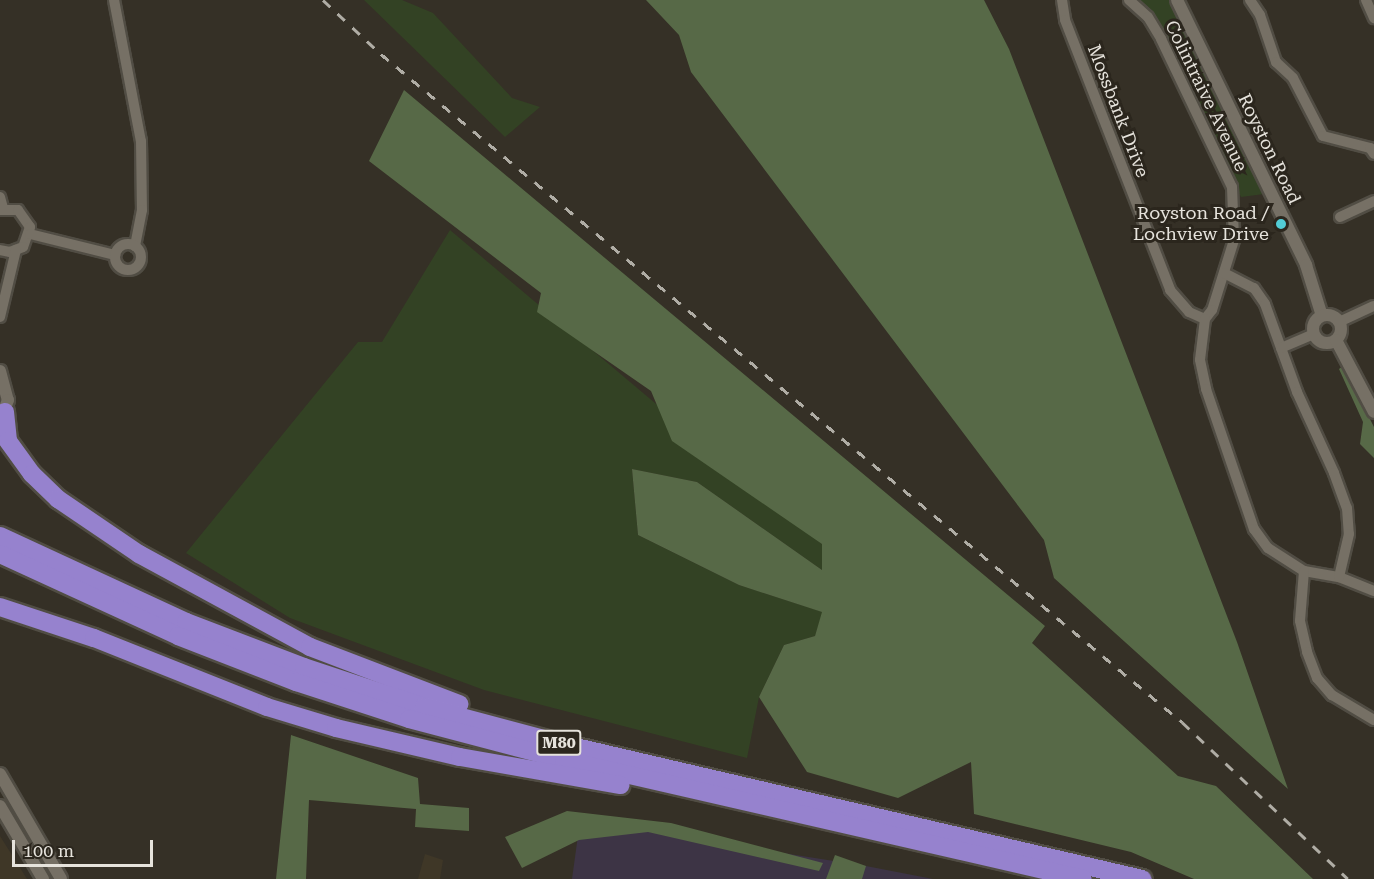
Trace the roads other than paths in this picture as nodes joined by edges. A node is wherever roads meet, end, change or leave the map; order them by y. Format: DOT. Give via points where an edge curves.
graph roads {
  1 [pos="114,0"];
  2 [pos="1062,0"];
  3 [pos="1129,0"];
  4 [pos="1177,0"];
  5 [pos="1250,0"];
  6 [pos="1366,0"];
  7 [pos="1374,18"];
  8 [pos="1374,154"];
  9 [pos="0,197"];
  10 [pos="1374,201"];
  11 [pos="2,209"];
  12 [pos="1340,217"];
  13 [pos="30,234"];
  14 [pos="135,246"];
  15 [pos="0,250"];
  16 [pos="16,250"];
  17 [pos="115,255"];
  18 [pos="1224,273"];
  19 [pos="1374,306"];
  20 [pos="1322,316"];
  21 [pos="0,317"];
  22 [pos="1205,319"];
  23 [pos="1339,322"];
  24 [pos="1314,334"];
  25 [pos="1336,340"];
  26 [pos="1281,348"];
  27 [pos="0,372"];
  28 [pos="1374,412"];
  29 [pos="2,416"];
  30 [pos="0,536"];
  31 [pos="0,554"];
  32 [pos="1304,571"];
  33 [pos="1340,578"];
  34 [pos="1374,591"];
  35 [pos="0,607"];
  36 [pos="1374,720"];
  37 [pos="0,774"];
  38 [pos="709,777"];
  39 [pos="0,806"];
  40 [pos="777,809"];
  41 [pos="43,879"];
  42 [pos="62,879"];
  43 [pos="1083,879"];
  44 [pos="1142,879"];
  1 -- 14 [label="street" via="141,141 142,210"];
  2 -- 22 [label="street, Mossbank Drive" via="1065,20 1170,290 1189,312"];
  3 -- 18 [label="street, Colintraive Avenue" via="1148,17 1161,39 1232,187 1236,224"];
  4 -- 20 [label="street, Royston Road" via="1306,265"];
  5 -- 8 [label="street" via="1260,15 1276,62 1293,78 1323,136 1370,148"];
  6 -- 7 [label="street"];
  9 -- 11 [label="street"];
  10 -- 12 [label="street"];
  11 -- 13 [label="street" via="24,214"];
  13 -- 16 [label="street"];
  13 -- 17 [label="street"];
  14 -- 17 [label="street" via="123,245"];
  14 -- 17 [label="street" via="142,257 132,270 120,267"];
  15 -- 16 [label="street"];
  16 -- 21 [label="street"];
  18 -- 22 [label="street, Colintraive Avenue"];
  18 -- 26 [label="street" via="1254,288 1265,304"];
  19 -- 23 [label="street"];
  20 -- 23 [label="street" via="1331,315"];
  20 -- 24 [label="street" via="1315,322"];
  22 -- 32 [label="street, Colintraive Avenue" via="1200,360 1206,389 1254,529 1268,548"];
  23 -- 25 [label="street"];
  24 -- 25 [label="street" via="1322,342"];
  24 -- 26 [label="street"];
  25 -- 28 [label="street"];
  26 -- 33 [label="street" via="1347,508 1349,534"];
  27 -- 29 [label="street" via="7,387"];
  29 -- 38 [label="highway" via="8,441 49,490 139,554 256,621 421,692"];
  30 -- 38 [label="highway, M80" via="142,604 332,677 509,730"];
  31 -- 40 [label="highway, M80" via="178,636 356,702 509,747"];
  32 -- 33 [label="street, Colintraive Avenue"];
  32 -- 36 [label="street" via="1300,621 1306,652 1317,678 1332,695"];
  33 -- 34 [label="street, Colintraive Avenue"];
  35 -- 40 [label="highway" via="94,638 267,707 367,736 499,765"];
  37 -- 42 [label="street"];
  38 -- 44 [label="highway, M80"];
  39 -- 41 [label="street"];
  40 -- 43 [label="highway, M80"];
}
